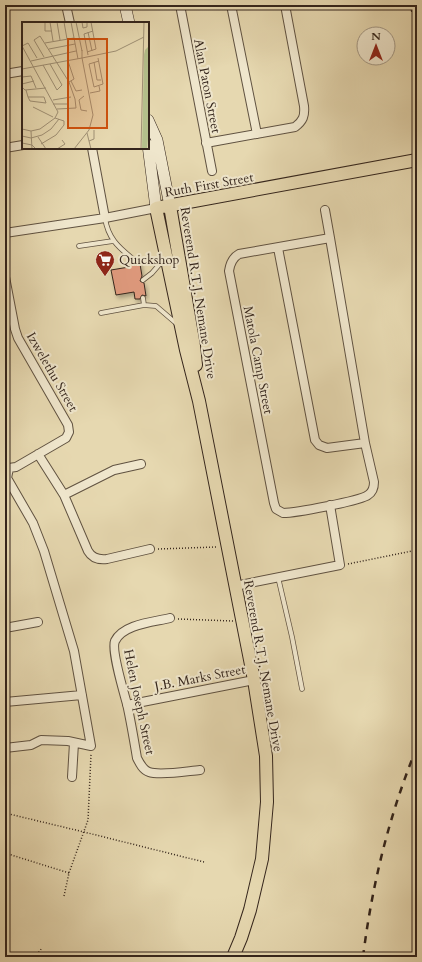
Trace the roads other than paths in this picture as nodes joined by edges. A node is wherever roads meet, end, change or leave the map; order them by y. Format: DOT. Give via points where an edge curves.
graph roads {
  1 [pos="66,5"];
  2 [pos="125,5"];
  3 [pos="180,5"];
  4 [pos="231,5"];
  5 [pos="285,5"];
  6 [pos="70,22"];
  7 [pos="129,22"];
  8 [pos="22,71"];
  9 [pos="5,74"];
  10 [pos="149,122"];
  11 [pos="257,134"];
  12 [pos="206,143"];
  13 [pos="22,145"];
  14 [pos="5,148"];
  15 [pos="92,149"];
  16 [pos="149,149"];
  17 [pos="417,160"];
  18 [pos="212,171"];
  19 [pos="170,206"];
  20 [pos="156,208"];
  21 [pos="325,210"];
  22 [pos="105,218"];
  23 [pos="5,233"];
  24 [pos="330,238"];
  25 [pos="113,241"];
  26 [pos="79,246"];
  27 [pos="278,248"];
  28 [pos="166,256"];
  29 [pos="133,259"];
  30 [pos="5,277"];
  31 [pos="143,280"];
  32 [pos="143,298"];
  33 [pos="144,305"];
  34 [pos="101,313"];
  35 [pos="181,327"];
  36 [pos="199,401"];
  37 [pos="365,443"];
  38 [pos="38,454"];
  39 [pos="141,464"];
  40 [pos="7,467"];
  41 [pos="64,495"];
  42 [pos="330,505"];
  43 [pos="150,549"];
  44 [pos="278,577"];
  45 [pos="235,586"];
  46 [pos="170,618"];
  47 [pos="38,622"];
  48 [pos="5,628"];
  49 [pos="254,680"];
  50 [pos="302,689"];
  51 [pos="82,695"];
  52 [pos="5,702"];
  53 [pos="127,704"];
  54 [pos="74,742"];
  55 [pos="5,748"];
  56 [pos="200,770"];
  57 [pos="72,777"];
  58 [pos="232,957"];
  1 -- 6 [label="street"];
  2 -- 7 [label="street"];
  3 -- 12 [label="street, Alan Paton Street"];
  4 -- 11 [label="street"];
  5 -- 11 [label="street" via="304,116 295,127"];
  8 -- 9 [label="street"];
  10 -- 19 [label="street, Reverend R.T.J. Nemane Drive" via="156,140"];
  11 -- 12 [label="street"];
  12 -- 18 [label="street, Alan Paton Street"];
  13 -- 14 [label="street"];
  15 -- 22 [label="street"];
  16 -- 20 [label="street, Reverend R.T.J. Nemane Drive"];
  17 -- 19 [label="main road, Ruth First Street"];
  19 -- 20 [label="main road, Ruth First Street"];
  19 -- 36 [label="main road, Reverend R.T.J. Nemane Drive" via="194,346"];
  20 -- 22 [label="street, Ruth First Street"];
  20 -- 28 [label="main road, Reverend R.T.J. Nemane Drive"];
  21 -- 24 [label="street"];
  22 -- 23 [label="street, Ruth First Street"];
  22 -- 25 [label="lane"];
  24 -- 27 [label="street, Matola Camp Street"];
  24 -- 37 [label="street"];
  25 -- 26 [label="lane"];
  25 -- 29 [label="lane"];
  27 -- 37 [label="street" via="316,440 319,445 327,448"];
  27 -- 42 [label="street, Matola Camp Street" via="237,255 229,271 274,503 276,509 283,513"];
  28 -- 31 [label="lane"];
  28 -- 35 [label="main road, Reverend R.T.J. Nemane Drive"];
  30 -- 38 [label="street, Izwelethu Street" via="18,338 69,427 66,438"];
  32 -- 33 [label="lane"];
  33 -- 34 [label="lane"];
  33 -- 35 [label="lane" via="160,308"];
  35 -- 36 [label="main road, Reverend R.T.J. Nemane Drive"];
  36 -- 45 [label="main road, Reverend R.T.J. Nemane Drive"];
  37 -- 42 [label="street" via="374,482 373,491 363,498"];
  38 -- 40 [label="street, Izwelethu Street" via="16,467"];
  38 -- 41 [label="street"];
  39 -- 41 [label="street" via="114,470"];
  40 -- 51 [label="street" via="7,478 33,523 44,550 74,651"];
  41 -- 43 [label="street" via="92,557 101,560"];
  42 -- 44 [label="street" via="340,566"];
  44 -- 45 [label="street"];
  44 -- 50 [label="lane"];
  45 -- 49 [label="main road, Reverend R.T.J. Nemane Drive"];
  46 -- 53 [label="street, Helen Joseph Street" via="134,626 122,633 115,642"];
  47 -- 48 [label="street"];
  49 -- 53 [label="street, J.B. Marks Street"];
  49 -- 58 [label="main road, Reverend R.T.J. Nemane Drive" via="266,756 266,820 255,893 241,938"];
  51 -- 52 [label="street"];
  51 -- 54 [label="street" via="91,746"];
  53 -- 56 [label="street, Helen Joseph Street" via="137,758 144,769 151,773"];
  54 -- 55 [label="street" via="40,740 31,745"];
  54 -- 57 [label="street"];
}
